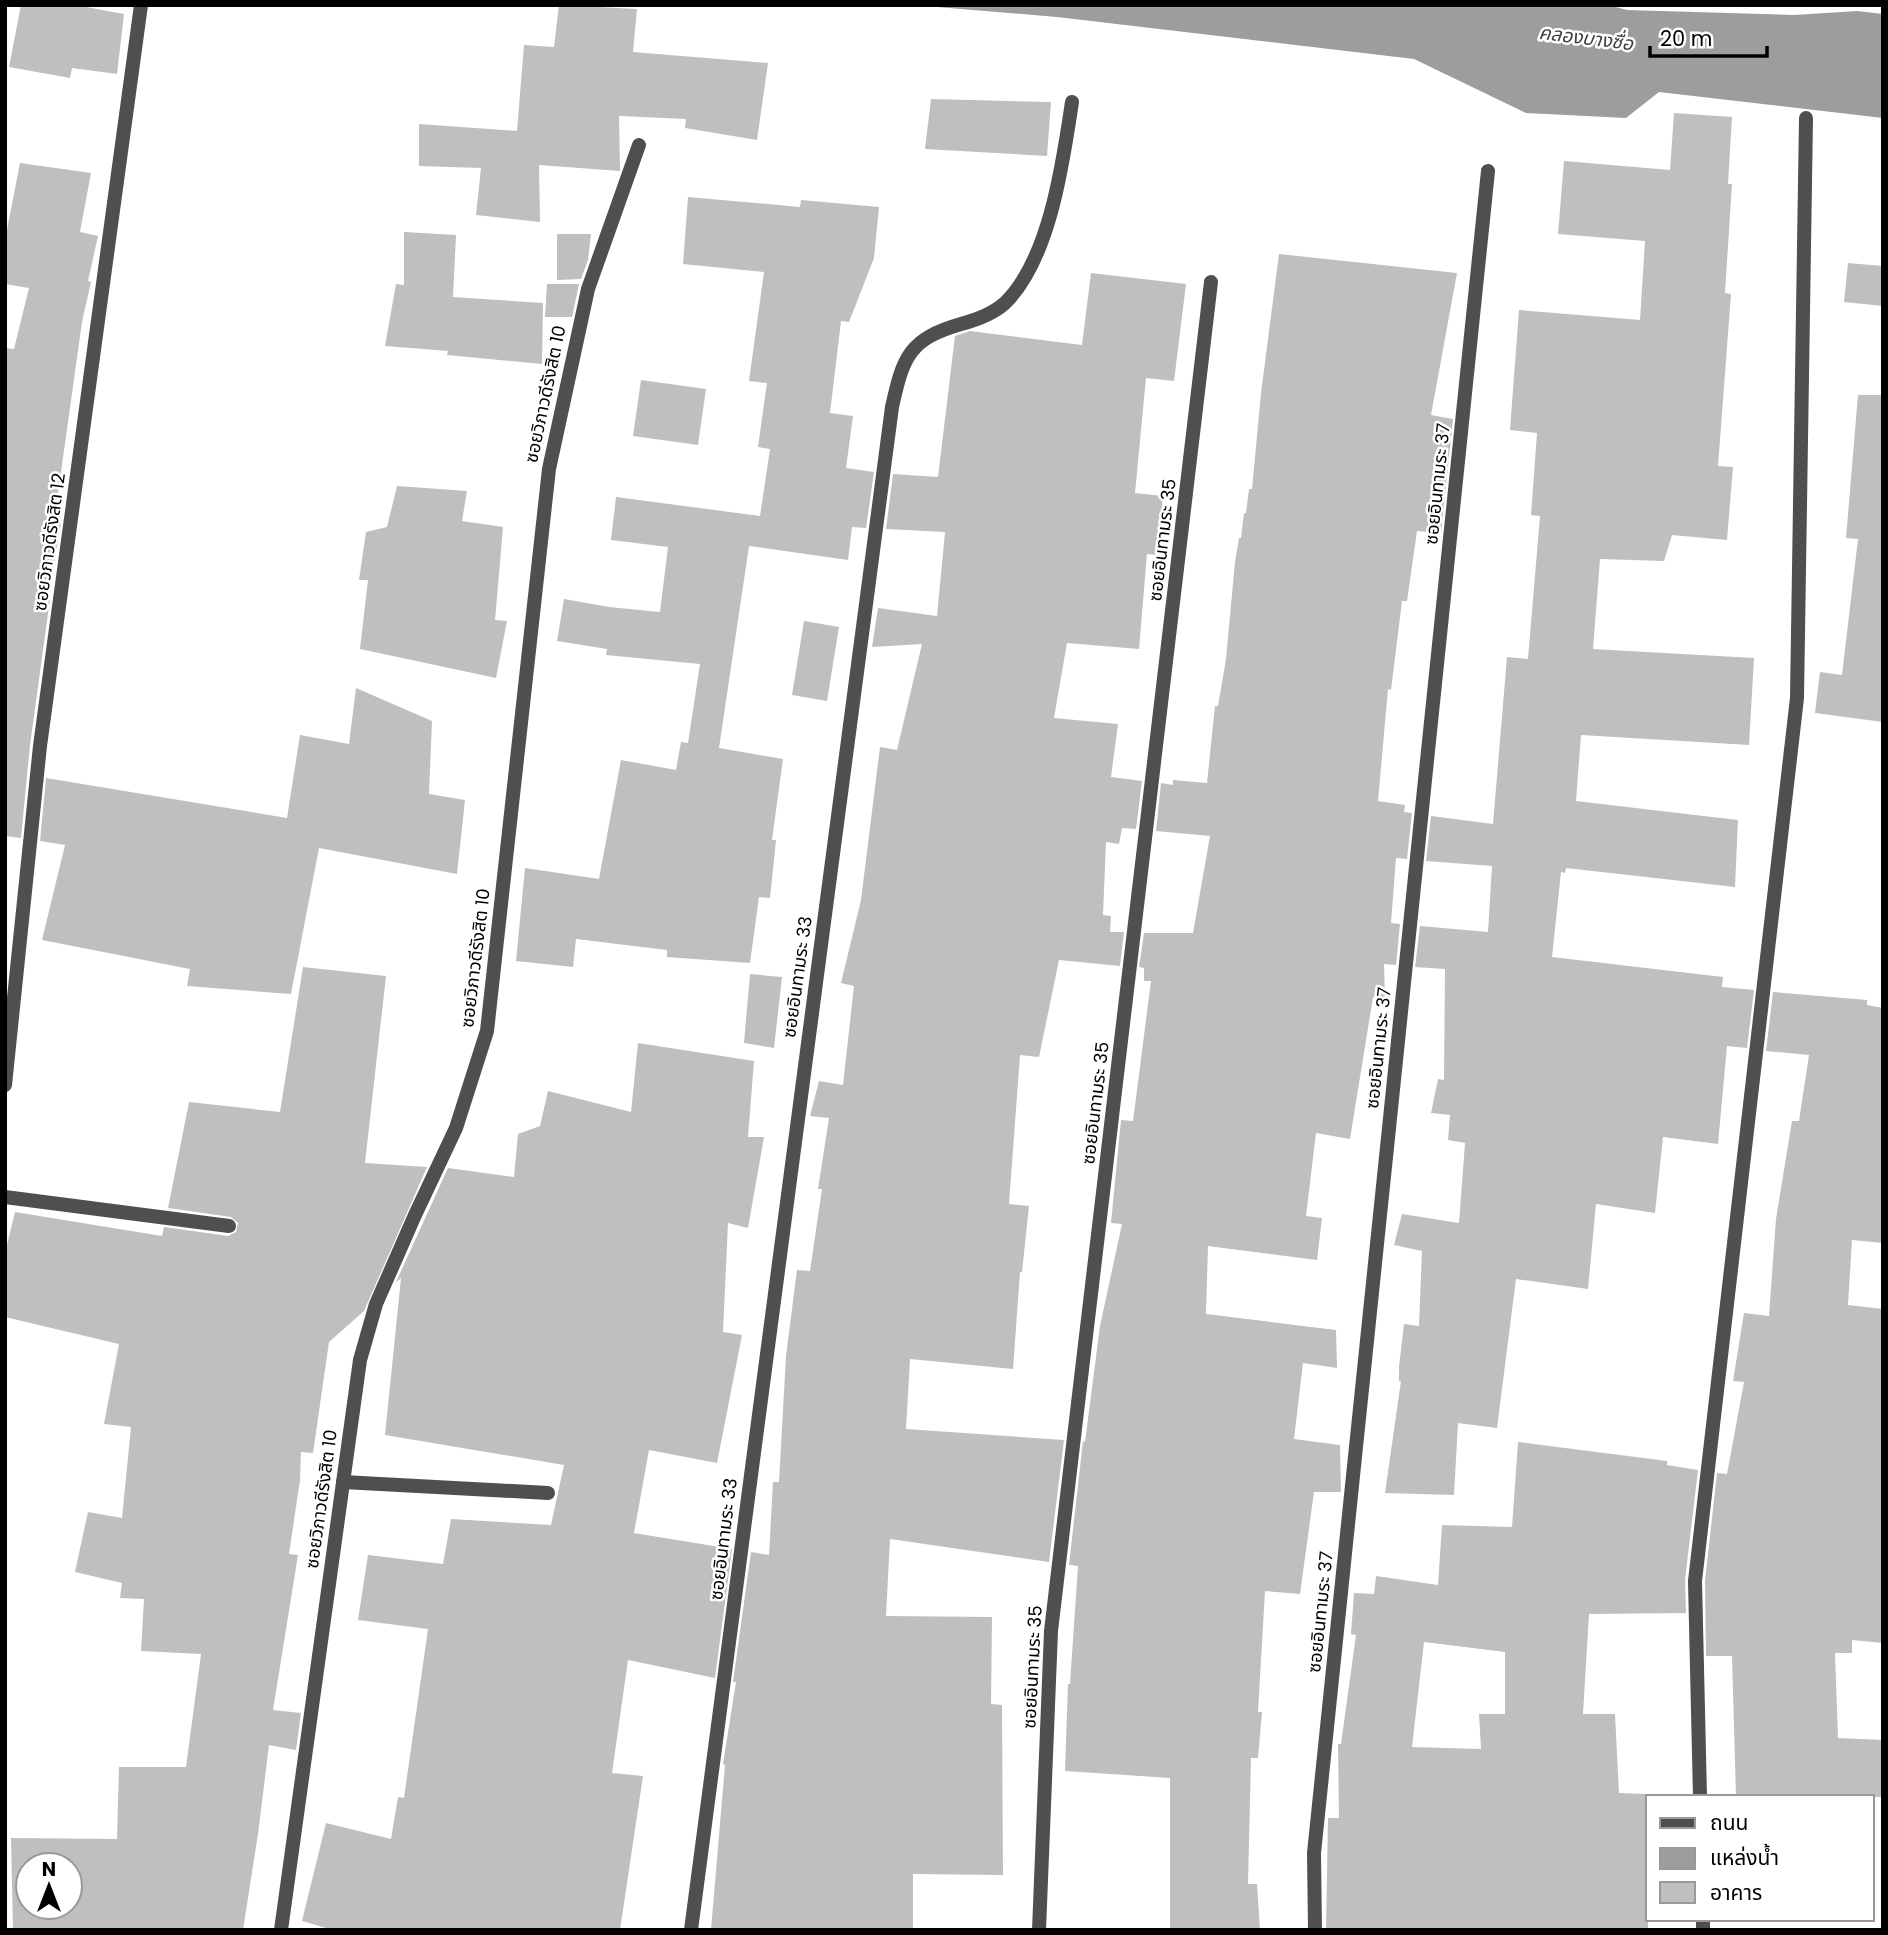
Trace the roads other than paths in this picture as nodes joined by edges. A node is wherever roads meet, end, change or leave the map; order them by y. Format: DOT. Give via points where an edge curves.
graph roads {
  1 [pos="141,5"];
  2 [pos="1072,102"];
  3 [pos="1806,118"];
  4 [pos="639,145"];
  5 [pos="1488,171"];
  6 [pos="1212,282"];
  7 [pos="5,1085"];
  8 [pos="5,1197"];
  9 [pos="229,1226"];
  10 [pos="343,1482"];
  11 [pos="548,1493"];
  12 [pos="1700,1795"];
  13 [pos="281,1930"];
  14 [pos="691,1930"];
  15 [pos="1039,1930"];
  16 [pos="1315,1930"];
  1 -- 7 [label="street, ซอยวิภาวดีรังสิต 12" via="40,746"];
  2 -- 14 [label="street, ซอยอินทามระ 33" via="1063,164 1024,280 1003,304 916,345 900,370 892,407"];
  3 -- 12 [label="street" via="1797,698 1695,1581"];
  4 -- 10 [label="street, ซอยวิภาวดีรังสิต 10" via="588,289 549,469 487,1031 456,1128 376,1304 360,1360"];
  5 -- 16 [label="street, ซอยอินทามระ 37" via="1314,1853"];
  6 -- 15 [label="street, ซอยอินทามระ 35" via="1051,1631"];
  8 -- 9 [label="street"];
  10 -- 11 [label="street"];
  10 -- 13 [label="street, ซอยวิภาวดีรังสิต 10"];
}
